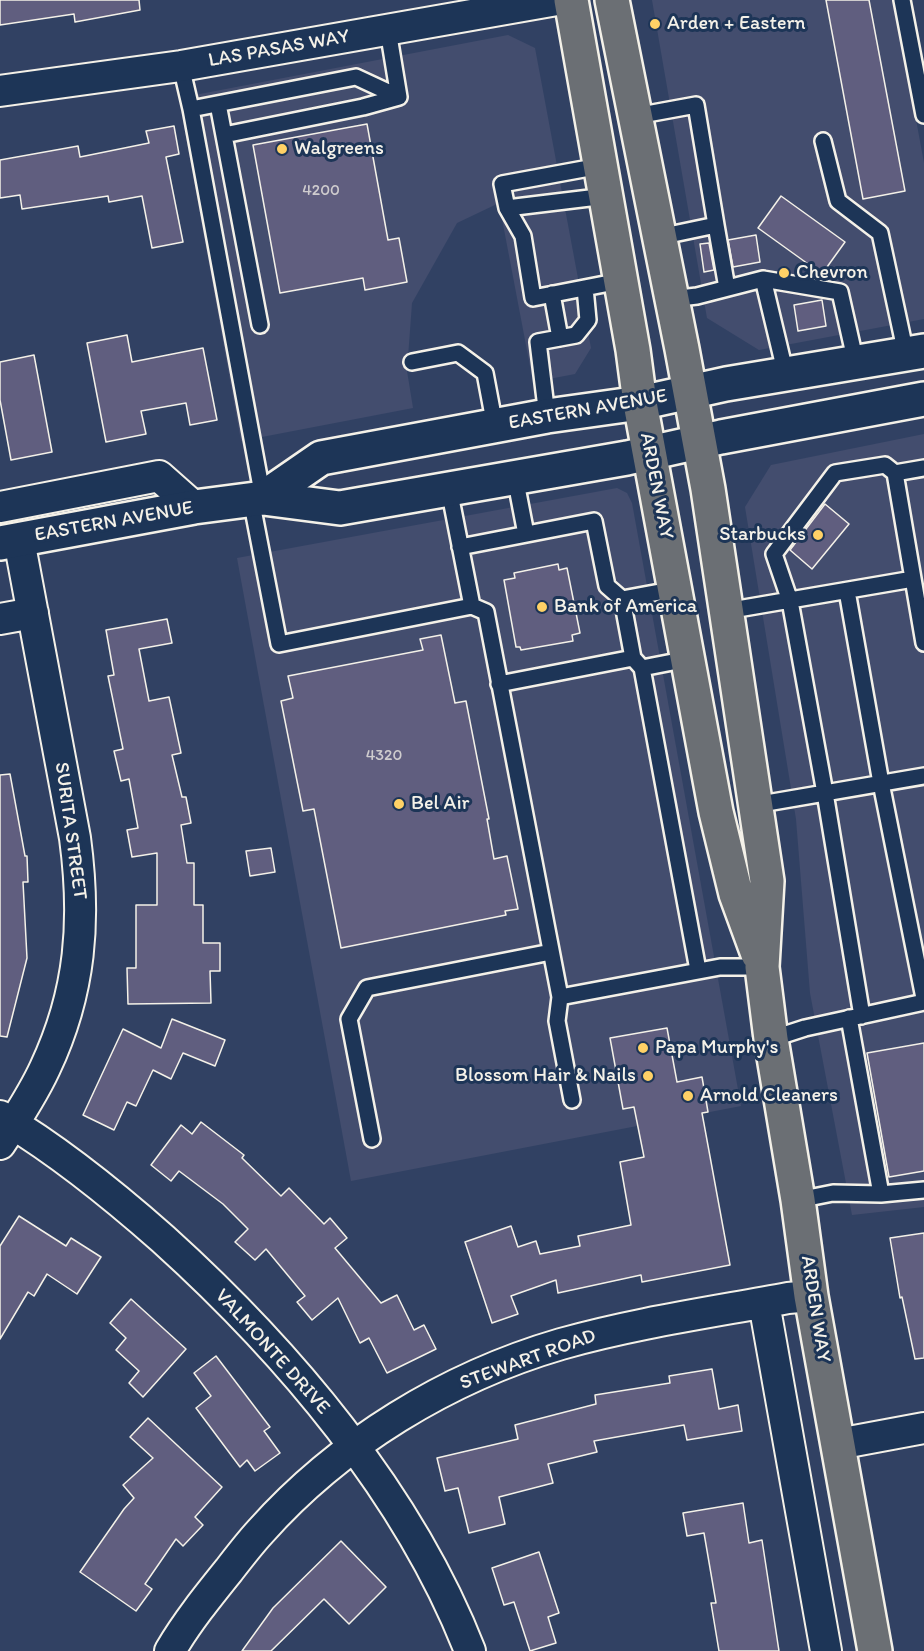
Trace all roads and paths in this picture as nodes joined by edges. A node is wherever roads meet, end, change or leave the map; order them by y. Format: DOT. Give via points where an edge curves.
graph roads {
  1 [pos="558,0"];
  2 [pos="571,0"];
  3 [pos="612,0"];
  4 [pos="902,0"];
  5 [pos="388,30"];
  6 [pos="181,66"];
  7 [pos="0,91"];
  8 [pos="399,97"];
  9 [pos="218,104"];
  10 [pos="191,109"];
  11 [pos="924,115"];
  12 [pos="636,116"];
  13 [pos="224,135"];
  14 [pos="823,141"];
  15 [pos="603,181"];
  16 [pos="507,208"];
  17 [pos="716,225"];
  18 [pos="659,237"];
  19 [pos="763,279"];
  20 [pos="620,281"];
  21 [pos="585,288"];
  22 [pos="727,288"];
  23 [pos="552,294"];
  24 [pos="671,299"];
  25 [pos="260,325"];
  26 [pos="560,338"];
  27 [pos="915,352"];
  28 [pos="412,362"];
  29 [pos="856,363"];
  30 [pos="786,375"];
  31 [pos="689,393"];
  32 [pos="924,399"];
  33 [pos="640,403"];
  34 [pos="547,416"];
  35 [pos="495,426"];
  36 [pos="698,442"];
  37 [pos="650,453"];
  38 [pos="924,468"];
  39 [pos="895,473"];
  40 [pos="515,477"];
  41 [pos="449,489"];
  42 [pos="257,498"];
  43 [pos="0,507"];
  44 [pos="194,507"];
  45 [pos="526,534"];
  46 [pos="10,542"];
  47 [pos="460,547"];
  48 [pos="914,579"];
  49 [pos="676,589"];
  50 [pos="847,591"];
  51 [pos="622,599"];
  52 [pos="790,601"];
  53 [pos="472,606"];
  54 [pos="726,611"];
  55 [pos="33,613"];
  56 [pos="0,619"];
  57 [pos="924,643"];
  58 [pos="688,659"];
  59 [pos="637,663"];
  60 [pos="499,684"];
  61 [pos="924,776"];
  62 [pos="881,783"];
  63 [pos="825,793"];
  64 [pos="755,805"];
  65 [pos="551,952"];
  66 [pos="762,967"];
  67 [pos="698,970"];
  68 [pos="560,997"];
  69 [pos="924,1000"];
  70 [pos="855,1017"];
  71 [pos="771,1039"];
  72 [pos="572,1100"];
  73 [pos="4,1128"];
  74 [pos="372,1139"];
  75 [pos="924,1190"];
  76 [pos="881,1194"];
  77 [pos="798,1200"];
  78 [pos="811,1296"];
  79 [pos="764,1303"];
  80 [pos="924,1428"];
  81 [pos="838,1444"];
  82 [pos="354,1447"];
  83 [pos="170,1651"];
  84 [pos="470,1651"];
  85 [pos="826,1651"];
  86 [pos="875,1651"];
  1 -- 5 [label="street, LAS PASAS WAY"];
  2 -- 15 [label="main road, ARDEN WAY"];
  3 -- 12 [label="main road, ARDEN WAY"];
  4 -- 11 [label="lane"];
  5 -- 6 [label="street, LAS PASAS WAY"];
  5 -- 8 [label="lane"];
  6 -- 7 [label="street, LAS PASAS WAY"];
  6 -- 10 [label="lane"];
  8 -- 9 [label="lane" via="356,77"];
  8 -- 13 [label="lane"];
  9 -- 10 [label="lane"];
  9 -- 13 [label="lane"];
  10 -- 42 [label="lane"];
  12 -- 17 [label="lane" via="696,105"];
  12 -- 18 [label="main road, ARDEN WAY"];
  13 -- 25 [label="lane"];
  14 -- 27 [label="lane" via="838,201 880,233"];
  15 -- 16 [label="lane"];
  15 -- 16 [label="lane" via="502,184"];
  15 -- 20 [label="main road, ARDEN WAY"];
  16 -- 23 [label="lane" via="523,236 533,298"];
  17 -- 18 [label="lane"];
  17 -- 22 [label="lane"];
  18 -- 24 [label="main road, ARDEN WAY"];
  19 -- 22 [label="lane"];
  19 -- 29 [label="lane" via="840,292"];
  19 -- 30 [label="lane"];
  20 -- 21 [label="lane"];
  20 -- 33 [label="main road, ARDEN WAY"];
  21 -- 23 [label="lane"];
  21 -- 26 [label="lane" via="588,320 576,335"];
  22 -- 24 [label="lane"];
  23 -- 26 [label="lane"];
  24 -- 31 [label="main road, ARDEN WAY"];
  26 -- 34 [label="lane" via="538,342"];
  27 -- 29 [label="main road, EASTERN AVENUE"];
  28 -- 35 [label="lane" via="458,353 485,373"];
  29 -- 30 [label="main road, EASTERN AVENUE"];
  30 -- 31 [label="main road, EASTERN AVENUE"];
  31 -- 33 [label="main road, EASTERN AVENUE"];
  31 -- 36 [label="main road, ARDEN WAY"];
  32 -- 36 [label="main road, EASTERN AVENUE"];
  33 -- 34 [label="main road, EASTERN AVENUE"];
  33 -- 37 [label="main road, ARDEN WAY"];
  34 -- 35 [label="main road, EASTERN AVENUE"];
  35 -- 42 [label="main road, EASTERN AVENUE" via="321,458"];
  36 -- 37 [label="main road, EASTERN AVENUE"];
  36 -- 54 [label="main road, ARDEN WAY"];
  37 -- 40 [label="main road, EASTERN AVENUE"];
  37 -- 49 [label="main road, ARDEN WAY"];
  38 -- 39 [label="lane"];
  39 -- 48 [label="lane"];
  39 -- 52 [label="lane" via="885,465 835,473 774,554"];
  40 -- 41 [label="main road, EASTERN AVENUE"];
  40 -- 45 [label="lane"];
  41 -- 42 [label="main road, EASTERN AVENUE" via="340,508"];
  41 -- 47 [label="lane"];
  42 -- 44 [label="main road, EASTERN AVENUE"];
  42 -- 53 [label="lane" via="279,644"];
  43 -- 44 [label="street" via="159,476"];
  44 -- 46 [label="main road, EASTERN AVENUE"];
  45 -- 47 [label="lane"];
  45 -- 51 [label="lane" via="594,521 607,586"];
  46 -- 55 [label="street, SURITA STREET"];
  47 -- 53 [label="lane"];
  48 -- 50 [label="lane"];
  48 -- 57 [label="lane"];
  49 -- 51 [label="lane"];
  49 -- 58 [label="main road, ARDEN WAY"];
  50 -- 52 [label="lane"];
  50 -- 62 [label="lane"];
  51 -- 59 [label="lane"];
  52 -- 54 [label="lane"];
  52 -- 63 [label="lane"];
  53 -- 60 [label="lane" via="486,612"];
  54 -- 64 [label="main road, ARDEN WAY"];
  55 -- 56 [label="street"];
  55 -- 73 [label="street, SURITA STREET" via="75,838 81,918 71,996 59,1034 44,1070"];
  58 -- 59 [label="lane"];
  58 -- 66 [label="main road, ARDEN WAY" via="716,812 736,894"];
  59 -- 60 [label="lane"];
  59 -- 67 [label="lane"];
  60 -- 65 [label="lane"];
  61 -- 62 [label="lane"];
  62 -- 63 [label="lane"];
  62 -- 69 [label="lane"];
  63 -- 64 [label="lane"];
  63 -- 70 [label="lane"];
  64 -- 66 [label="main road, ARDEN WAY" via="767,880"];
  65 -- 68 [label="lane"];
  65 -- 74 [label="lane" via="367,988 349,1019"];
  66 -- 67 [label="lane"];
  66 -- 71 [label="main road, ARDEN WAY"];
  67 -- 68 [label="lane"];
  68 -- 72 [label="lane" via="557,1021"];
  69 -- 70 [label="lane"];
  70 -- 71 [label="lane"];
  70 -- 76 [label="lane"];
  71 -- 77 [label="main road, ARDEN WAY"];
  73 -- 82 [label="street, VALMONTE DRIVE" via="80,1170 205,1278 301,1381"];
  75 -- 76 [label="lane"];
  76 -- 77 [label="lane" via="833,1194"];
  77 -- 78 [label="main road, ARDEN WAY"];
  78 -- 79 [label="street, STEWART ROAD"];
  78 -- 81 [label="main road, ARDEN WAY"];
  79 -- 82 [label="street, STEWART ROAD" via="604,1333 494,1367 392,1420"];
  79 -- 85 [label="street"];
  80 -- 81 [label="street"];
  81 -- 86 [label="main road, ARDEN WAY"];
  82 -- 83 [label="street, STEWART ROAD" via="261,1532 206,1598"];
  82 -- 84 [label="street, VALMONTE DRIVE" via="435,1574"];
}
